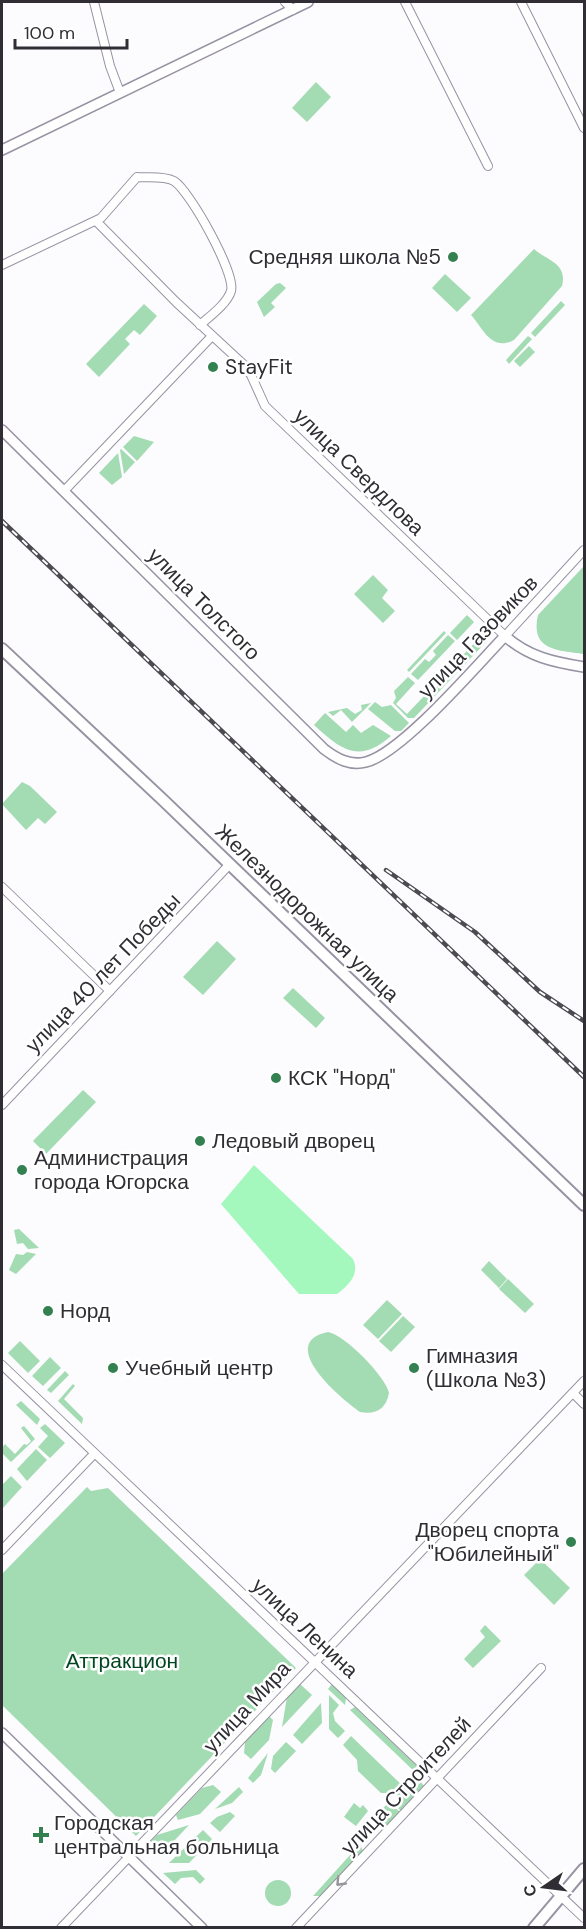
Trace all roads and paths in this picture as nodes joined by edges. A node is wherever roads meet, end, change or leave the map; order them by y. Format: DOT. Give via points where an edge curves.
graph roads {
  1 [pos="94,2"];
  2 [pos="285,2"];
  3 [pos="308,2"];
  4 [pos="405,2"];
  5 [pos="521,2"];
  6 [pos="293,10"];
  7 [pos="119,90"];
  8 [pos="585,128"];
  9 [pos="2,150"];
  10 [pos="488,166"];
  11 [pos="96,221"];
  12 [pos="2,265"];
  13 [pos="200,325"];
  14 [pos="212,336"];
  15 [pos="2,430"];
  16 [pos="64,491"];
  17 [pos="585,550"];
  18 [pos="505,636"];
  19 [pos="2,649"];
  20 [pos="585,667"];
  21 [pos="395,747"];
  22 [pos="230,865"];
  23 [pos="2,886"];
  24 [pos="110,991"];
  25 [pos="2,1105"];
  26 [pos="585,1205"];
  27 [pos="2,1365"];
  28 [pos="585,1381"];
  29 [pos="573,1393"];
  30 [pos="585,1404"];
  31 [pos="94,1454"];
  32 [pos="2,1550"];
  33 [pos="314,1661"];
  34 [pos="541,1668"];
  35 [pos="2,1733"];
  36 [pos="438,1779"];
  37 [pos="129,1857"];
  38 [pos="585,1869"];
  39 [pos="561,1896"];
  40 [pos="585,1918"];
  41 [pos="61,1928"];
  42 [pos="202,1928"];
  43 [pos="296,1928"];
  44 [pos="534,1928"];
  1 -- 7 [label="street"];
  2 -- 6 [label="street"];
  3 -- 6 [label="street"];
  4 -- 10 [label="street"];
  5 -- 8 [label="street"];
  6 -- 7 [label="street"];
  7 -- 9 [label="street"];
  11 -- 12 [label="street"];
  11 -- 13 [label="street, улица Свердлова"];
  11 -- 13 [label="street" via="137,177 176,182 202,218 230,274 232,290 228,297"];
  13 -- 14 [label="street, улица Свердлова"];
  14 -- 16 [label="street"];
  14 -- 18 [label="street, улица Свердлова" via="248,369 265,406"];
  15 -- 16 [label="street, улица Толстого"];
  16 -- 21 [label="street, улица Толстого" via="334,756 351,763 367,761"];
  17 -- 18 [label="street, улица Газовиков"];
  18 -- 20 [label="street" via="539,658"];
  18 -- 21 [label="street, улица Газовиков"];
  19 -- 22 [label="main road, Железнодорожная улица"];
  22 -- 24 [label="street, улица 40 лет Победы"];
  22 -- 26 [label="main road, Железнодорожная улица"];
  23 -- 24 [label="street"];
  24 -- 25 [label="street, улица 40 лет Победы"];
  27 -- 31 [label="street, улица Ленина"];
  28 -- 29 [label="street, улица Мира"];
  29 -- 30 [label="street"];
  29 -- 33 [label="street, улица Мира"];
  31 -- 32 [label="street"];
  31 -- 33 [label="street, улица Ленина"];
  33 -- 36 [label="street, улица Ленина"];
  33 -- 37 [label="street, улица Мира"];
  34 -- 36 [label="street, улица Строителей"];
  35 -- 37 [label="street"];
  36 -- 39 [label="street, улица Ленина"];
  36 -- 43 [label="street, улица Строителей, one-way"];
  37 -- 41 [label="street, улица Мира"];
  37 -- 42 [label="street"];
  38 -- 39 [label="main road"];
  39 -- 40 [label="street, улица Ленина"];
  39 -- 44 [label="main road"];
}
